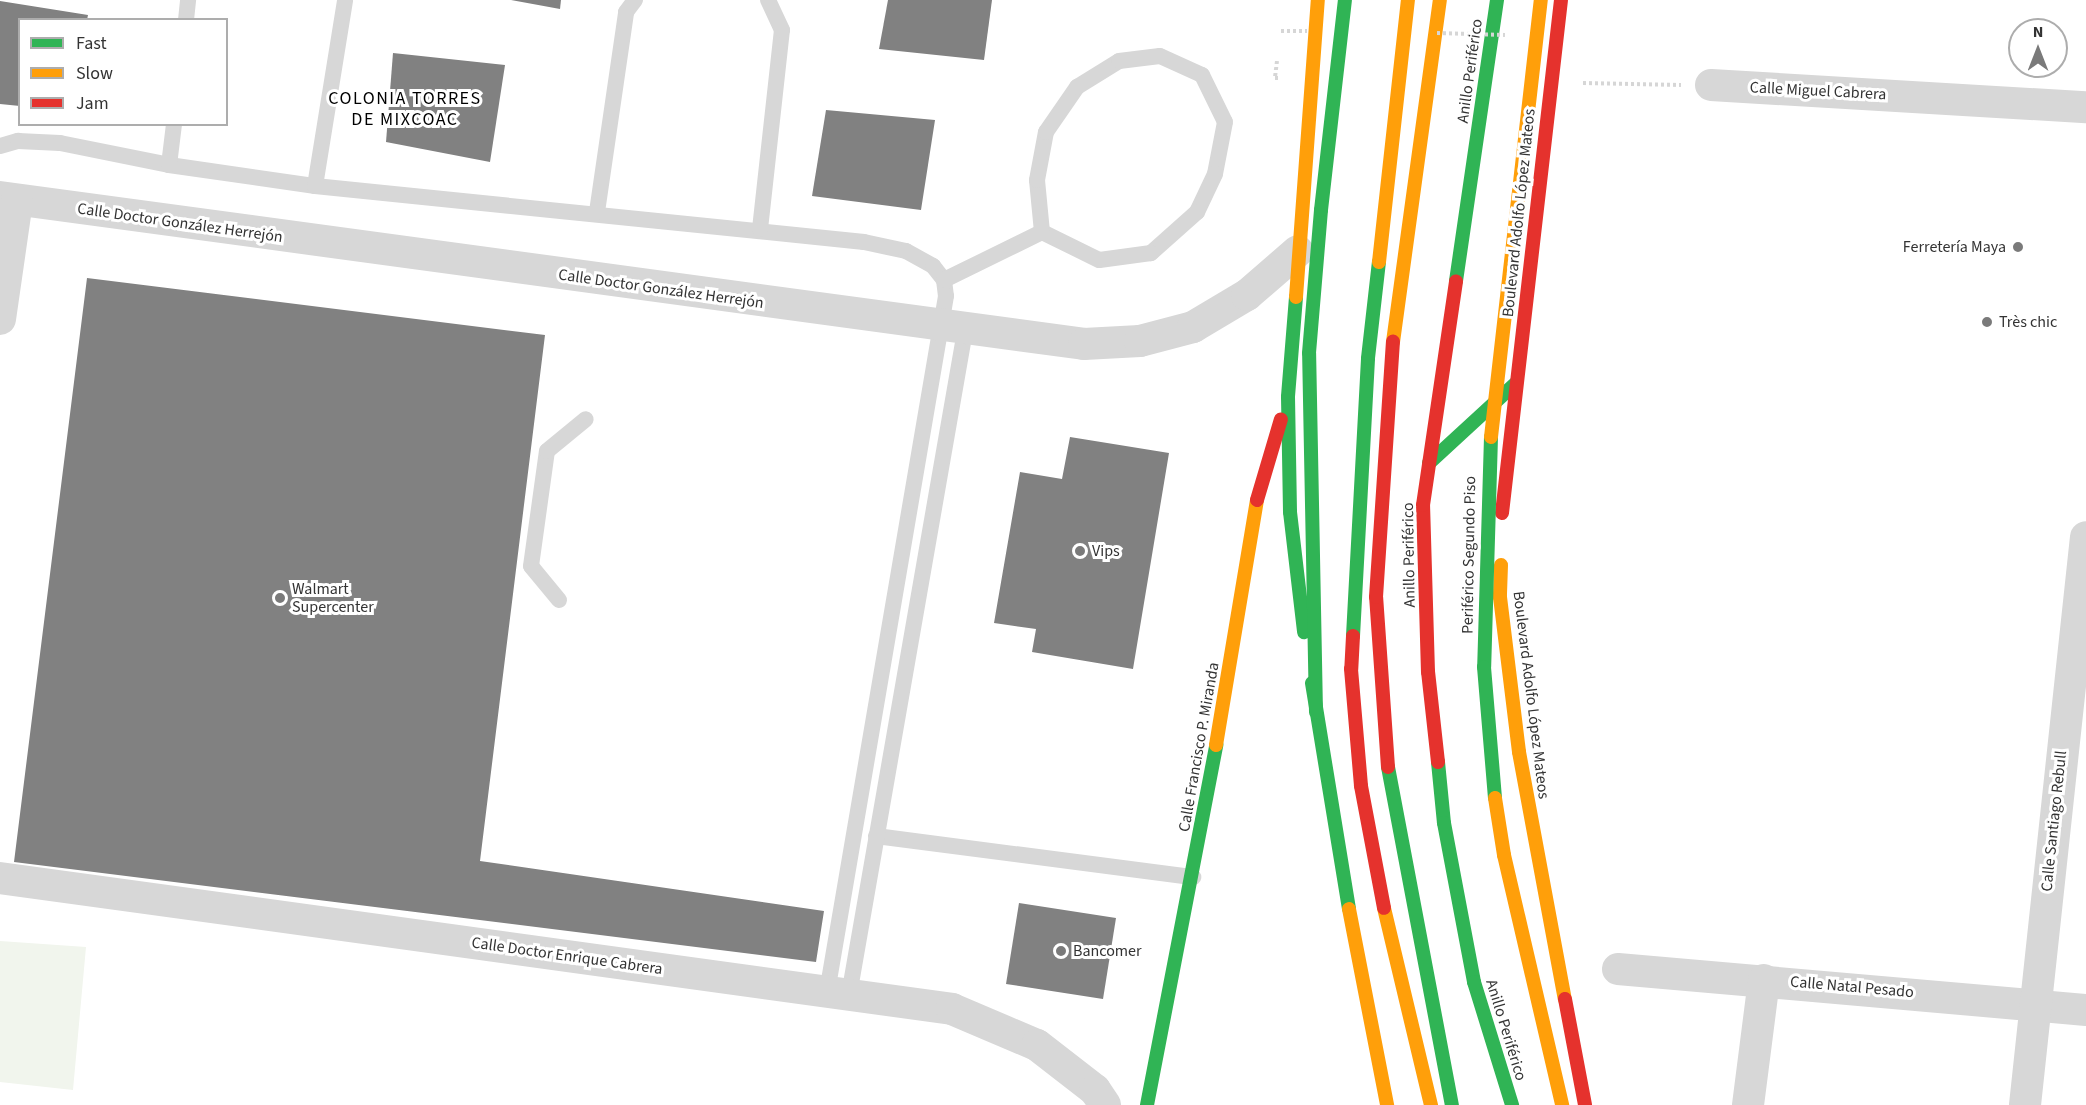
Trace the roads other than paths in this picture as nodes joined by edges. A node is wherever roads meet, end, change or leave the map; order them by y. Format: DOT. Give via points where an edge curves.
graph roads {
  1 [pos="188,0"];
  2 [pos="345,0"];
  3 [pos="634,0"];
  4 [pos="768,0"];
  5 [pos="1318,0"];
  6 [pos="1345,0"];
  7 [pos="1408,0"];
  8 [pos="1440,0"];
  9 [pos="1497,0"];
  10 [pos="1541,0"];
  11 [pos="1559,2"];
  12 [pos="186,18"];
  13 [pos="1711,85"];
  14 [pos="2086,107"];
  15 [pos="174,126"];
  16 [pos="0,146"];
  17 [pos="169,165"];
  18 [pos="315,186"];
  19 [pos="8,199"];
  20 [pos="597,212"];
  21 [pos="760,229"];
  22 [pos="1042,232"];
  23 [pos="1299,251"];
  24 [pos="944,280"];
  25 [pos="0,319"];
  26 [pos="953,329"];
  27 [pos="1516,383"];
  28 [pos="1288,397"];
  29 [pos="586,420"];
  30 [pos="1429,463"];
  31 [pos="2086,537"];
  32 [pos="559,600"];
  33 [pos="1316,712"];
  34 [pos="876,836"];
  35 [pos="1193,877"];
  36 [pos="0,878"];
  37 [pos="1618,969"];
  38 [pos="1764,980"];
  39 [pos="838,993"];
  40 [pos="2036,1004"];
  41 [pos="2086,1010"];
  42 [pos="1105,1105"];
  43 [pos="1147,1105"];
  44 [pos="1387,1105"];
  45 [pos="1431,1105"];
  46 [pos="1452,1105"];
  47 [pos="1512,1105"];
  48 [pos="1562,1105"];
  49 [pos="1585,1105"];
  50 [pos="1748,1105"];
  51 [pos="2025,1105"];
  1 -- 12 [label="lane"];
  2 -- 18 [label="lane"];
  3 -- 20 [label="lane" via="626,12"];
  4 -- 21 [label="lane" via="782,30"];
  5 -- 23 [label="main road"];
  6 -- 33 [label="main road, bridge" via="1308,353"];
  7 -- 45 [label="main road, bridge" via="1368,358 1351,669 1363,798 1396,974"];
  8 -- 46 [label="main road, Anillo Periférico" via="1391,360 1376,597 1389,777"];
  9 -- 30 [label="main road, Anillo Periférico"];
  10 -- 48 [label="main road, Periférico Segundo Piso, bridge" via="1488,464 1484,667 1489,758 1504,855"];
  11 -- 27 [label="main road, Boulevard Adolfo López Mateos"];
  13 -- 14 [label="street, Calle Miguel Cabrera"];
  15 -- 17 [label="lane"];
  16 -- 17 [label="lane" via="18,141 60,143"];
  17 -- 18 [label="lane"];
  18 -- 20 [label="lane"];
  19 -- 25 [label="street"];
  19 -- 26 [label="street, Calle Doctor González Herrejón"];
  20 -- 21 [label="lane"];
  21 -- 24 [label="lane" via="906,251 933,266"];
  22 -- 22 [label="lane" via="1037,180 1046,132 1077,87 1119,61 1160,56 1202,75 1225,122 1215,174 1197,212 1151,254 1099,260"];
  22 -- 24 [label="lane"];
  23 -- 26 [label="street, Calle Doctor González Herrejón" via="1247,295 1193,327 1140,341 1083,344"];
  23 -- 28 [label="main road"];
  24 -- 26 [label="lane"];
  26 -- 34 [label="lane"];
  26 -- 39 [label="lane"];
  27 -- 30 [label="main road"];
  27 -- 49 [label="main road, Boulevard Adolfo López Mateos" via="1502,485 1500,597 1519,752"];
  28 -- 33 [label="main road" via="1292,533"];
  28 -- 35 [label="main road, Calle Francisco P. Miranda" via="1259,490"];
  29 -- 32 [label="lane" via="547,451 531,566"];
  30 -- 47 [label="main road, Anillo Periférico" via="1423,505 1428,672 1444,823 1474,982"];
  31 -- 40 [label="street, Calle Santiago Rebull"];
  33 -- 44 [label="main road" via="1334,831"];
  34 -- 35 [label="lane"];
  34 -- 39 [label="lane"];
  35 -- 43 [label="main road, Calle Francisco P. Miranda"];
  36 -- 39 [label="street, Calle Doctor Enrique Cabrera"];
  37 -- 38 [label="street, Calle Natal Pesado"];
  38 -- 40 [label="street, Calle Natal Pesado"];
  38 -- 50 [label="street"];
  39 -- 42 [label="street, Calle Doctor Enrique Cabrera" via="952,1009 1037,1045 1095,1090"];
  40 -- 41 [label="street, Calle Natal Pesado"];
  40 -- 51 [label="street, Calle Santiago Rebull"];
}
